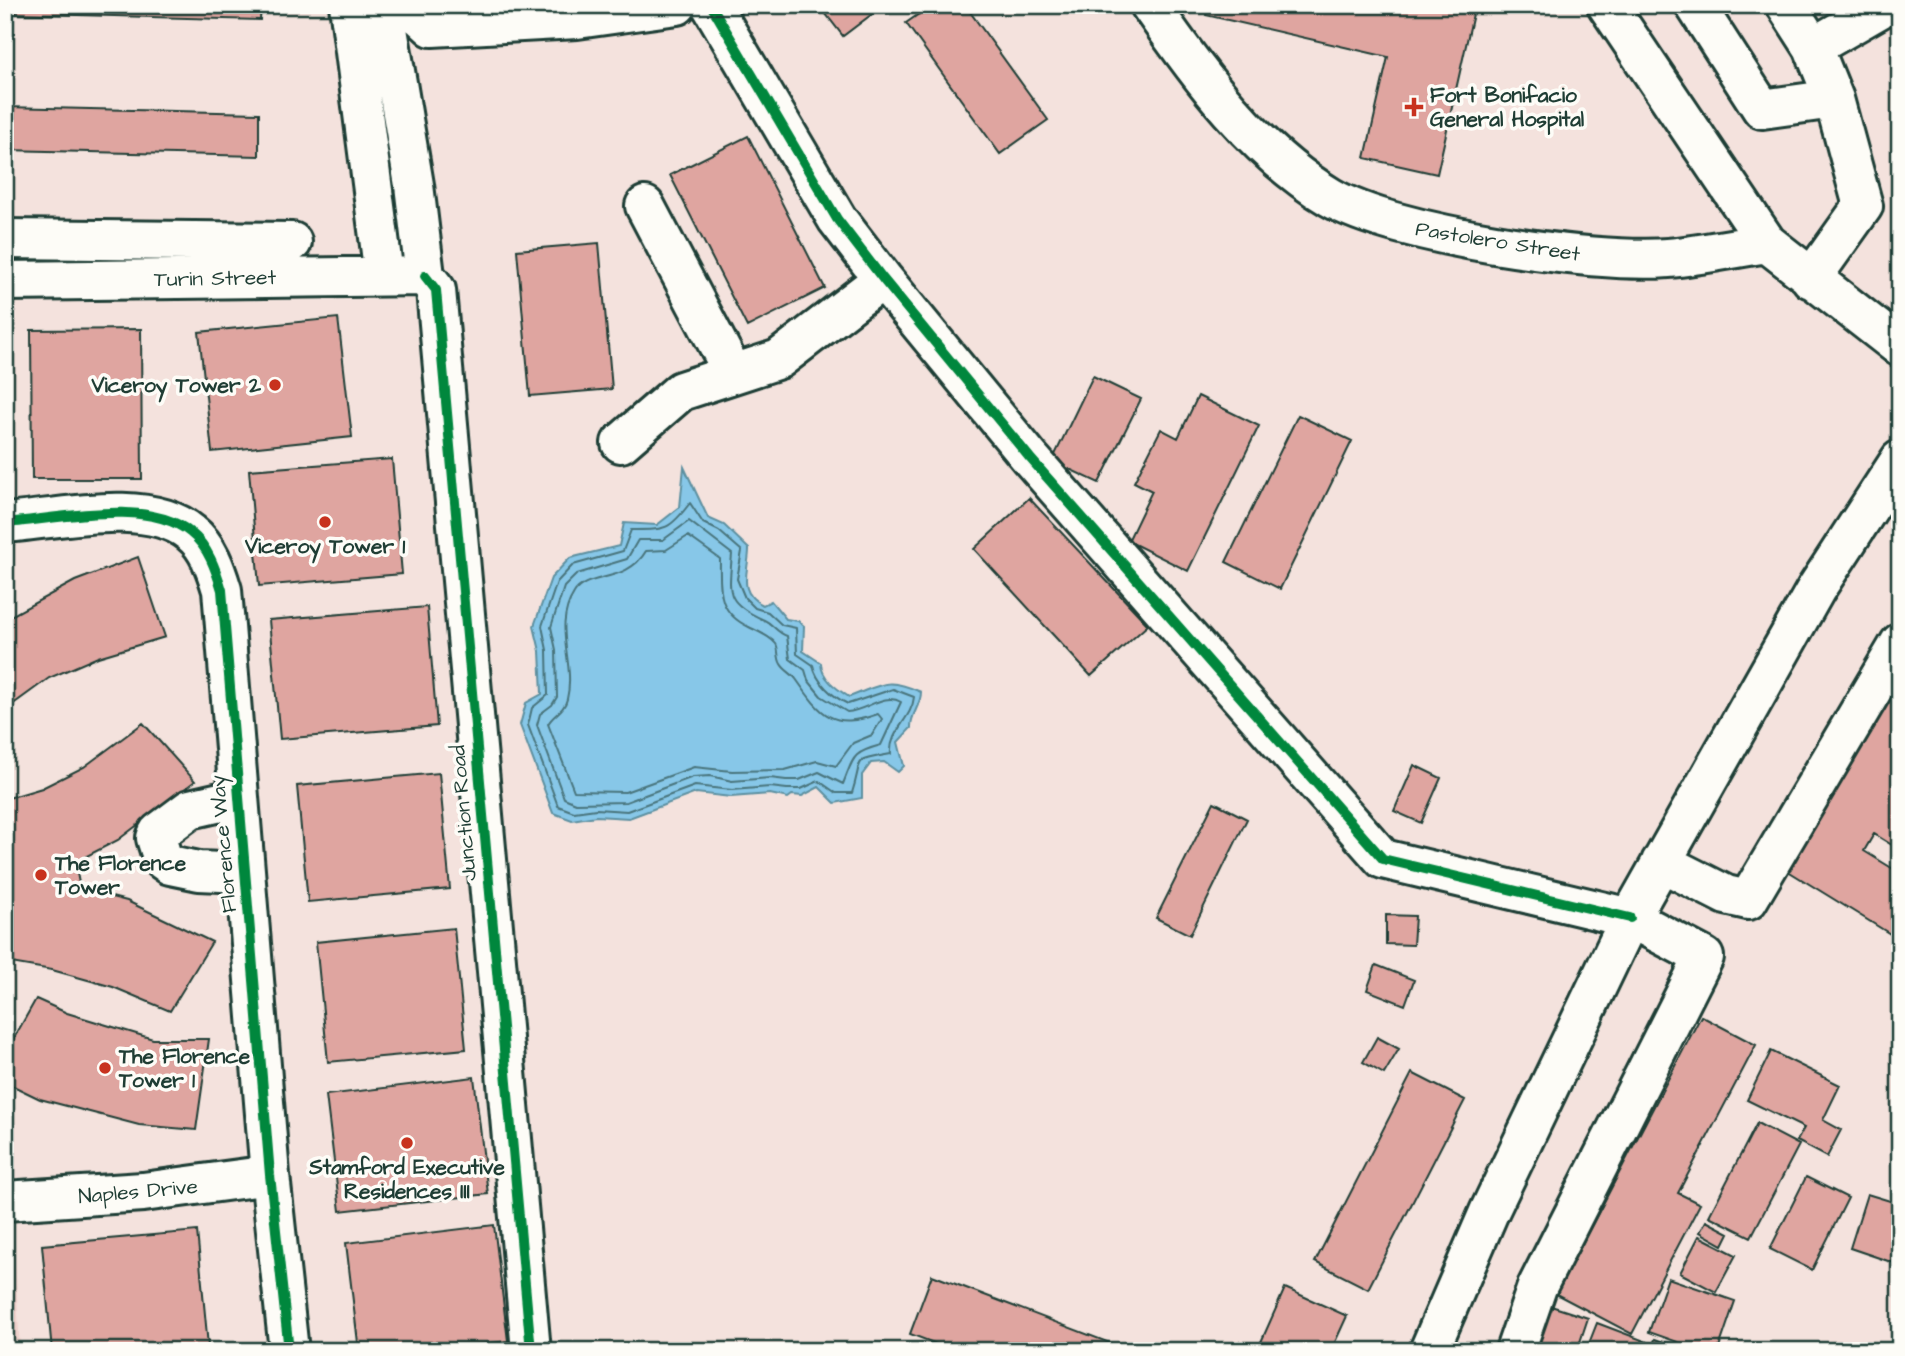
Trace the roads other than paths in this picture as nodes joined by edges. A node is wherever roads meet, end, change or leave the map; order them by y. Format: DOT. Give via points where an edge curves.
graph roads {
  1 [pos="349,5"];
  2 [pos="384,5"];
  3 [pos="408,5"];
  4 [pos="677,5"];
  5 [pos="711,5"];
  6 [pos="1150,5"];
  7 [pos="1607,5"];
  8 [pos="1695,5"];
  9 [pos="1786,5"];
  10 [pos="1886,5"];
  11 [pos="576,12"];
  12 [pos="1813,47"];
  13 [pos="1834,99"];
  14 [pos="645,206"];
  15 [pos="5,239"];
  16 [pos="292,242"];
  17 [pos="1767,243"];
  18 [pos="384,276"];
  19 [pos="425,276"];
  20 [pos="883,279"];
  21 [pos="1811,279"];
  22 [pos="5,281"];
  23 [pos="1900,347"];
  24 [pos="733,373"];
  25 [pos="621,443"];
  26 [pos="1900,460"];
  27 [pos="5,523"];
  28 [pos="1900,643"];
  29 [pos="238,798"];
  30 [pos="1661,862"];
  31 [pos="244,873"];
  32 [pos="1630,918"];
  33 [pos="270,1175"];
  34 [pos="5,1201"];
  35 [pos="289,1351"];
  36 [pos="531,1351"];
  37 [pos="1429,1351"];
  38 [pos="1515,1351"];
  1 -- 18 [label="street"];
  2 -- 19 [label="street, Junction Road"];
  3 -- 11 [label="street" via="432,27"];
  4 -- 11 [label="street"];
  5 -- 20 [label="street" via="837,219"];
  6 -- 17 [label="street, Pastolero Street" via="1264,149 1332,198 1404,226 1581,254 1666,258"];
  7 -- 17 [label="street"];
  8 -- 13 [label="street" via="1762,110"];
  9 -- 12 [label="street"];
  10 -- 12 [label="street"];
  12 -- 13 [label="street"];
  13 -- 21 [label="street" via="1863,206"];
  14 -- 24 [label="street"];
  15 -- 16 [label="street"];
  17 -- 21 [label="street"];
  18 -- 19 [label="street, Turin Street"];
  18 -- 22 [label="street, Turin Street"];
  19 -- 36 [label="street, Junction Road" via="436,290 503,1190"];
  20 -- 24 [label="street" via="779,359"];
  20 -- 32 [label="street" via="1031,458 1383,859"];
  21 -- 23 [label="street"];
  24 -- 25 [label="street" via="681,391"];
  26 -- 30 [label="street" via="1816,589"];
  27 -- 29 [label="street, Florence Way" via="125,512 166,519 192,533 213,561 222,590"];
  28 -- 30 [label="street" via="1748,900 1726,895"];
  29 -- 31 [label="street, Florence Way"];
  29 -- 31 [label="street" via="190,809 156,838 163,860 170,865"];
  30 -- 32 [label="street"];
  31 -- 33 [label="street, Florence Way"];
  32 -- 37 [label="street" via="1489,1212"];
  32 -- 38 [label="street" via="1704,957 1537,1287"];
  33 -- 34 [label="street, Naples Drive" via="143,1192"];
  33 -- 35 [label="street, Florence Way"];
}
